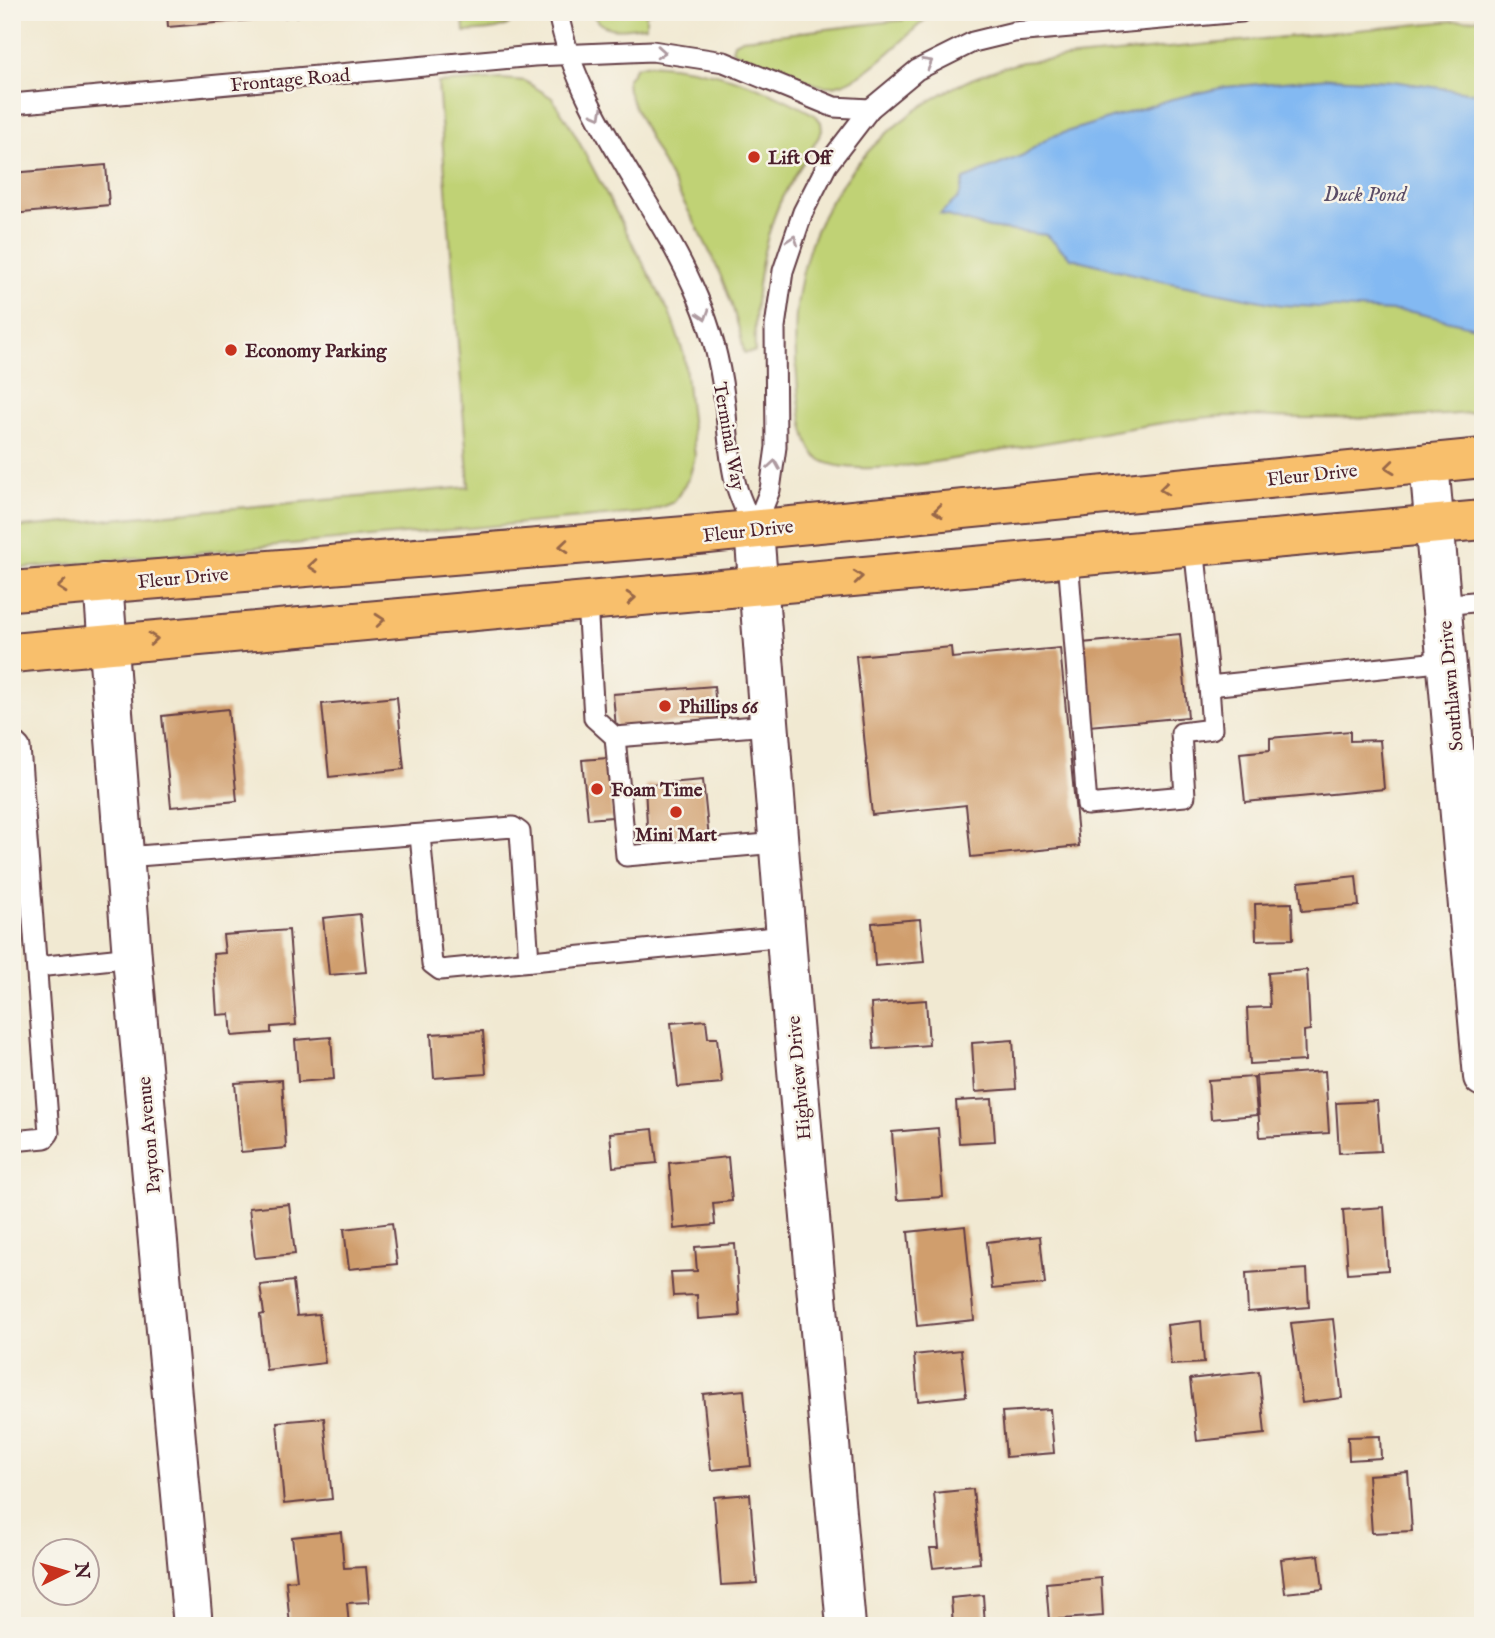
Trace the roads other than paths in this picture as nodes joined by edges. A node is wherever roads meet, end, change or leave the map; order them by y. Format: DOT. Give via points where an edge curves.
graph roads {
  1 [pos="558,12"];
  2 [pos="1241,12"];
  3 [pos="568,53"];
  4 [pos="12,104"];
  5 [pos="870,109"];
  6 [pos="1483,458"];
  7 [pos="1429,463"];
  8 [pos="1483,520"];
  9 [pos="1436,524"];
  10 [pos="754,530"];
  11 [pos="1194,546"];
  12 [pos="1068,558"];
  13 [pos="103,583"];
  14 [pos="760,587"];
  15 [pos="12,591"];
  16 [pos="1483,601"];
  17 [pos="587,602"];
  18 [pos="1443,605"];
  19 [pos="110,643"];
  20 [pos="12,653"];
  21 [pos="1448,662"];
  22 [pos="1209,686"];
  23 [pos="769,725"];
  24 [pos="615,737"];
  25 [pos="12,739"];
  26 [pos="1470,766"];
  27 [pos="420,835"];
  28 [pos="778,843"];
  29 [pos="125,857"];
  30 [pos="786,936"];
  31 [pos="132,957"];
  32 [pos="529,961"];
  33 [pos="37,967"];
  34 [pos="1483,1077"];
  35 [pos="12,1141"];
  36 [pos="194,1626"];
  37 [pos="846,1626"];
  1 -- 3 [label="lane, Terminal Way"];
  5 -- 2 [label="lane, Terminal Way, one-way" via="917,70 973,42 1014,32"];
  3 -- 4 [label="lane, Frontage Road"];
  3 -- 5 [label="lane, one-way" via="689,54 754,72 834,107"];
  3 -- 10 [label="lane, Terminal Way, one-way" via="698,298 724,393 736,486"];
  10 -- 5 [label="lane, Terminal Way, one-way" via="770,490 776,447 775,327 783,271 803,212 827,165"];
  6 -- 7 [label="main road, Fleur Drive"];
  7 -- 9 [label="street, Southlawn Drive"];
  7 -- 10 [label="main road, Fleur Drive, one-way"];
  8 -- 9 [label="main road"];
  9 -- 11 [label="main road"];
  9 -- 18 [label="street, Southlawn Drive"];
  10 -- 13 [label="main road, Fleur Drive, one-way"];
  10 -- 14 [label="street, Highview Drive"];
  11 -- 12 [label="main road"];
  11 -- 22 [label="lane"];
  14 -- 12 [label="main road, one-way"];
  12 -- 22 [label="lane" via="1087,805 1185,796 1181,733 1212,729"];
  13 -- 15 [label="main road, Fleur Drive, one-way"];
  13 -- 19 [label="street, Payton Avenue"];
  17 -- 14 [label="main road, one-way"];
  14 -- 23 [label="street, Highview Drive"];
  16 -- 18 [label="lane"];
  19 -- 17 [label="main road, one-way"];
  17 -- 24 [label="lane" via="594,718"];
  18 -- 21 [label="street, Southlawn Drive"];
  19 -- 20 [label="main road"];
  19 -- 29 [label="street, Payton Avenue"];
  21 -- 22 [label="lane"];
  21 -- 26 [label="street, Southlawn Drive"];
  23 -- 24 [label="lane"];
  23 -- 28 [label="street, Highview Drive"];
  24 -- 28 [label="lane" via="626,856"];
  25 -- 33 [label="lane" via="20,747"];
  26 -- 34 [label="street, Southlawn Drive"];
  27 -- 29 [label="lane"];
  27 -- 32 [label="lane" via="435,968"];
  27 -- 32 [label="lane" via="517,829"];
  28 -- 30 [label="street, Highview Drive"];
  29 -- 31 [label="street, Payton Avenue"];
  30 -- 32 [label="lane"];
  30 -- 37 [label="street, Highview Drive"];
  31 -- 33 [label="lane"];
  31 -- 36 [label="street, Payton Avenue"];
  33 -- 35 [label="lane" via="49,1133 45,1138"];
}
